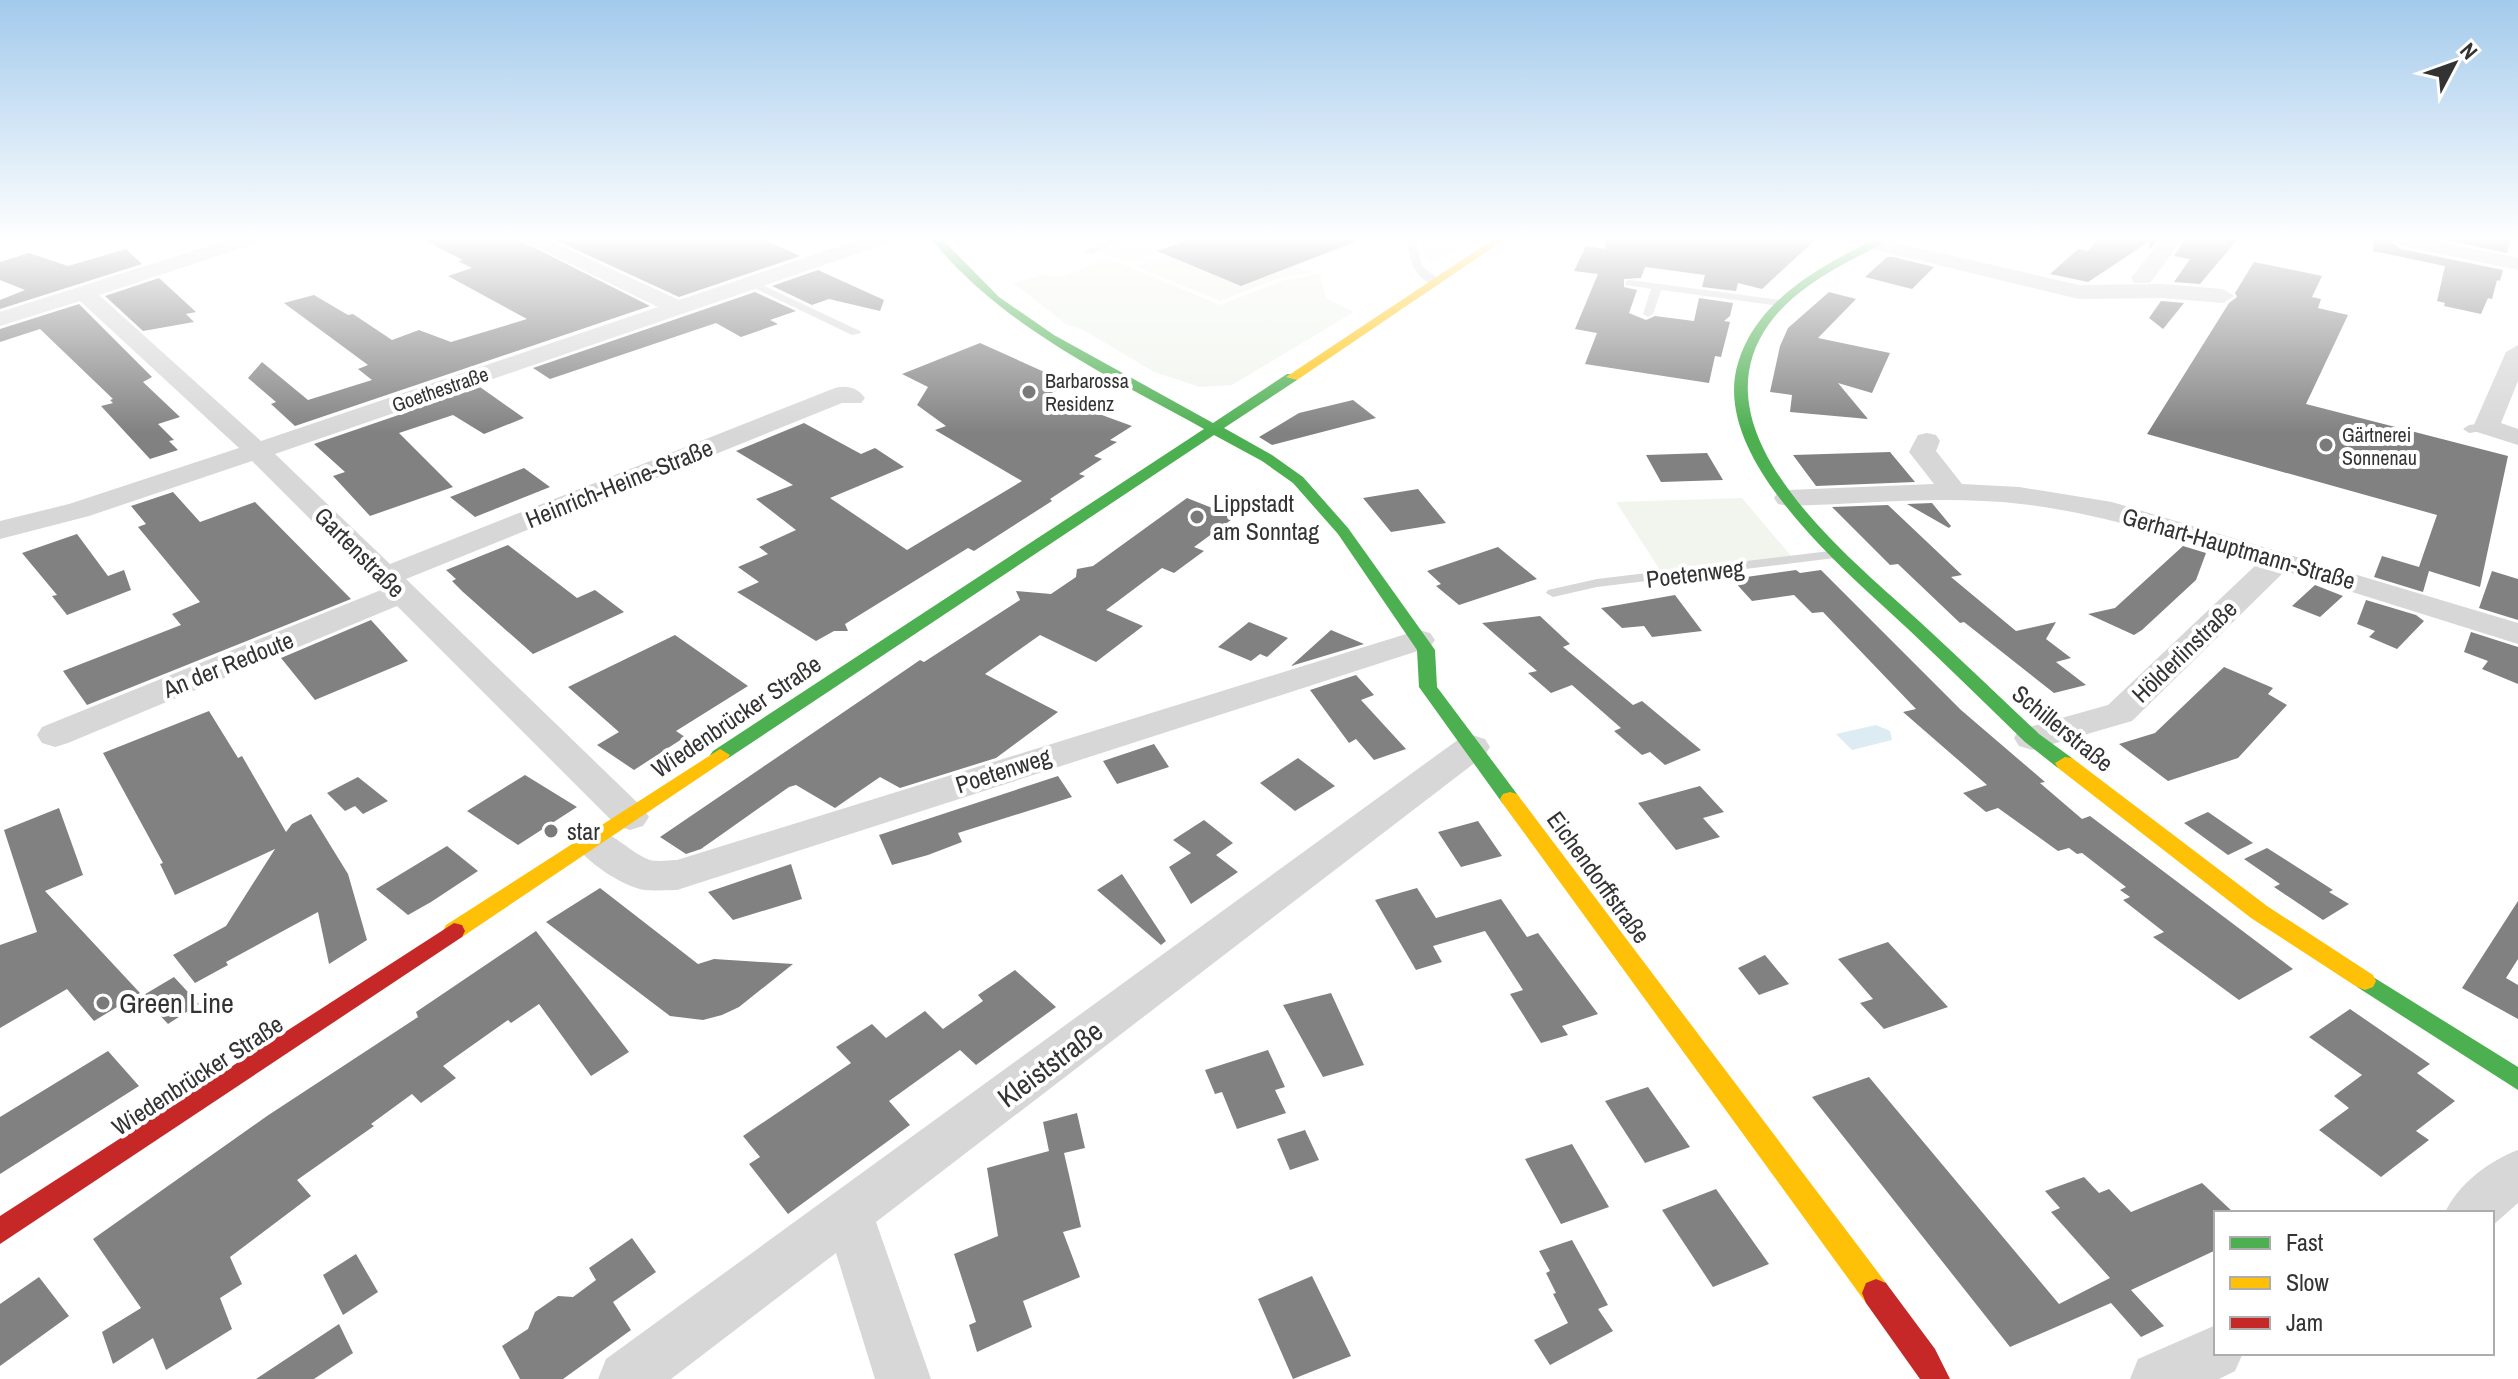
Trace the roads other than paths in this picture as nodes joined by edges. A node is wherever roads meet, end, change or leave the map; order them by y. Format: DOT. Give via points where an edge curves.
graph roads {
  1 [pos="45,304"];
  2 [pos="97,304"];
  3 [pos="669,304"];
  4 [pos="688,304"];
  5 [pos="796,304"];
  6 [pos="1002,304"];
  7 [pos="1402,304"];
  8 [pos="1651,304"];
  9 [pos="1779,304"];
  10 [pos="677,308"];
  11 [pos="1648,314"];
  12 [pos="0,319"];
  13 [pos="856,333"];
  14 [pos="2518,355"];
  15 [pos="852,398"];
  16 [pos="1214,429"];
  17 [pos="2518,437"];
  18 [pos="1927,441"];
  19 [pos="257,451"];
  20 [pos="1954,492"];
  21 [pos="1788,498"];
  22 [pos="0,530"];
  23 [pos="1838,554"];
  24 [pos="2280,559"];
  25 [pos="393,585"];
  26 [pos="1553,593"];
  27 [pos="2518,634"];
  28 [pos="1419,640"];
  29 [pos="55,735"];
  30 [pos="2032,738"];
  31 [pos="1472,747"];
  32 [pos="630,817"];
  33 [pos="593,842"];
  34 [pos="2518,1080"];
  35 [pos="2518,1172"];
  36 [pos="2472,1211"];
  37 [pos="848,1212"];
  38 [pos="0,1231"];
  39 [pos="2214,1353"];
  40 [pos="626,1379"];
  41 [pos="903,1379"];
  42 [pos="1935,1379"];
  43 [pos="2158,1379"];
  1 -- 12 [label="street"];
  2 -- 19 [label="street, Gartenstraße"];
  3 -- 10 [label="street"];
  4 -- 10 [label="street, Goethestraße"];
  5 -- 13 [label="lane"];
  6 -- 16 [label="street, Eichendorffstraße" via="1066,348"];
  7 -- 16 [label="street, Wiedenbrücker Straße"];
  8 -- 11 [label="lane"];
  9 -- 21 [label="street, Schillerstraße" via="1748,351 1741,396 1751,438"];
  10 -- 19 [label="street, Goethestraße"];
  14 -- 17 [label="street" via="2478,428"];
  15 -- 25 [label="street, Heinrich-Heine-Straße" via="844,393"];
  16 -- 28 [label="street, Eichendorffstraße" via="1298,480 1343,531"];
  16 -- 32 [label="street, Wiedenbrücker Straße"];
  18 -- 20 [label="street" via="1922,452"];
  19 -- 22 [label="street, Goethestraße" via="79,510"];
  19 -- 25 [label="street, Gartenstraße"];
  20 -- 21 [label="street, Gerhart-Hauptmann-Straße"];
  20 -- 24 [label="street, Gerhart-Hauptmann-Straße" via="2019,495 2102,508"];
  21 -- 23 [label="street, Schillerstraße"];
  23 -- 26 [label="lane, Poetenweg"];
  23 -- 30 [label="street, Schillerstraße"];
  24 -- 27 [label="street, Gerhart-Hauptmann-Straße"];
  24 -- 30 [label="street, Hölderlinstraße" via="2120,713"];
  25 -- 29 [label="street, An der Redoute"];
  25 -- 32 [label="street, Gartenstraße"];
  28 -- 31 [label="street, Eichendorffstraße" via="1426,650 1428,687"];
  28 -- 33 [label="street, Poetenweg" via="677,875 644,875"];
  30 -- 34 [label="street, Schillerstraße" via="2259,912"];
  31 -- 37 [label="street, Kleiststraße"];
  31 -- 42 [label="street, Eichendorffstraße"];
  32 -- 33 [label="street, Wiedenbrücker Straße"];
  33 -- 38 [label="street, Wiedenbrücker Straße"];
  35 -- 36 [label="street"];
  37 -- 40 [label="street, Kleiststraße"];
  37 -- 41 [label="street"];
  39 -- 43 [label="street"];
}
